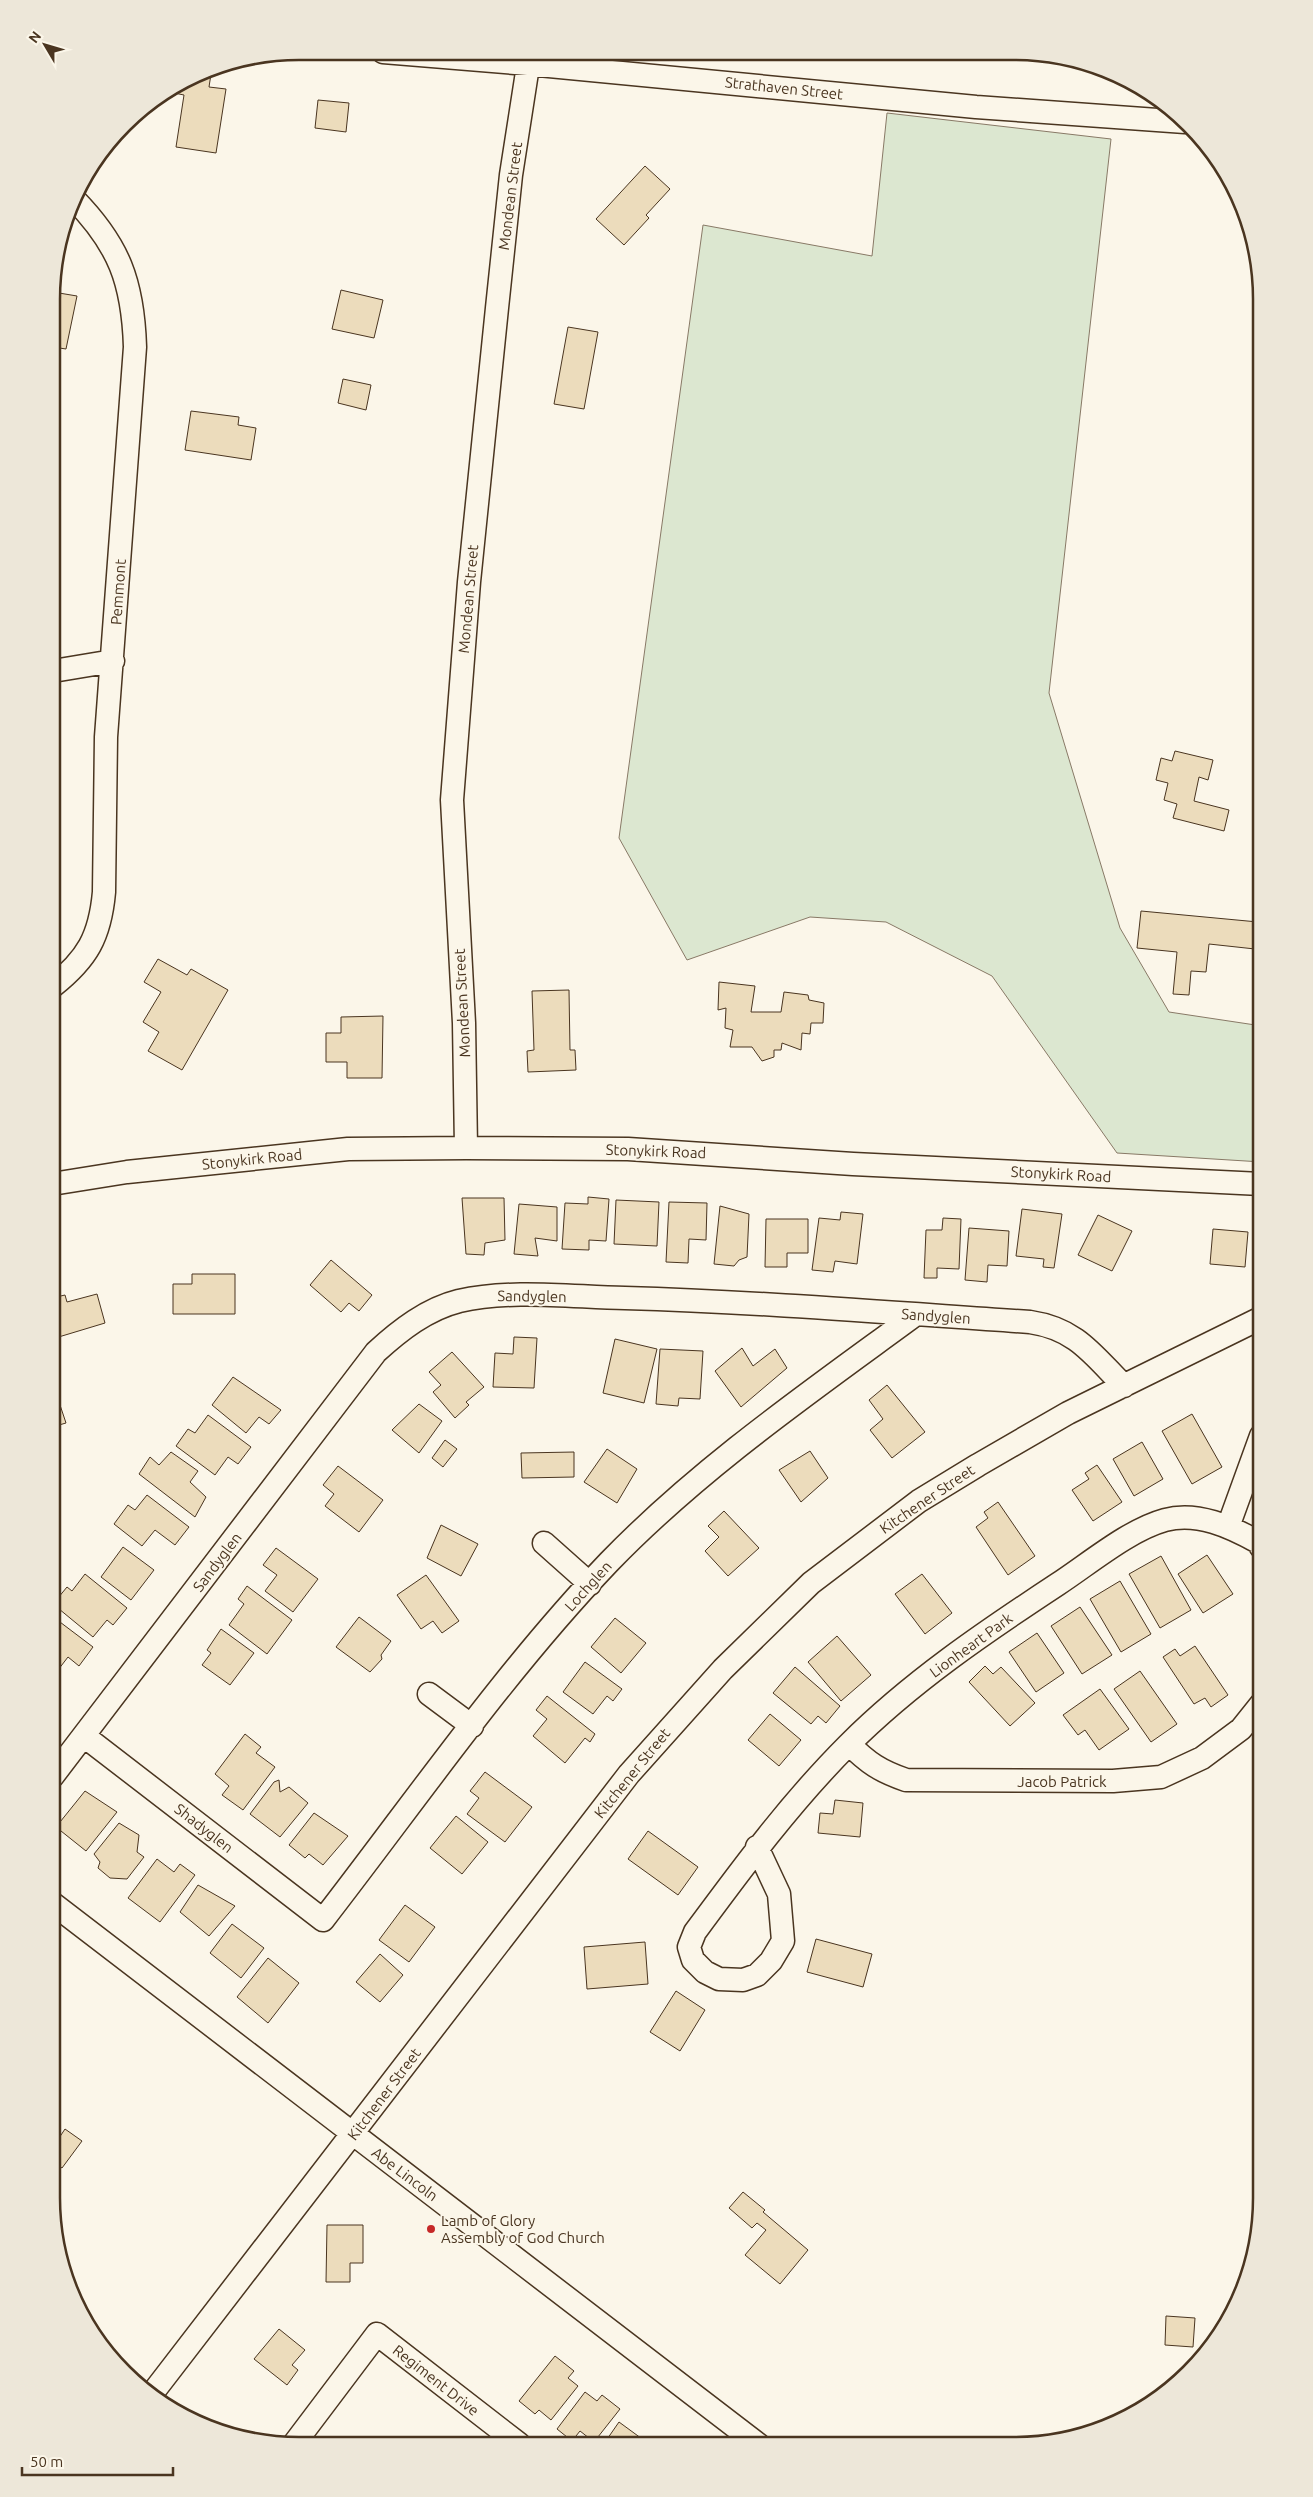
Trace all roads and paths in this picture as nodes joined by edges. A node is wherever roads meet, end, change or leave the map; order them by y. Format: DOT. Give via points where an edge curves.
graph roads {
  1 [pos="529,60"];
  2 [pos="547,60"];
  3 [pos="1174,121"];
  4 [pos="80,204"];
  5 [pos="113,661"];
  6 [pos="60,670"];
  7 [pos="60,980"];
  8 [pos="466,1148"];
  9 [pos="60,1183"];
  10 [pos="1253,1184"];
  11 [pos="915,1314"];
  12 [pos="1253,1322"];
  13 [pos="1124,1386"];
  14 [pos="1253,1479"];
  15 [pos="1228,1527"];
  16 [pos="1253,1538"];
  17 [pos="544,1543"];
  18 [pos="590,1584"];
  19 [pos="429,1694"];
  20 [pos="1253,1714"];
  21 [pos="472,1726"];
  22 [pos="84,1736"];
  23 [pos="849,1744"];
  24 [pos="60,1768"];
  25 [pos="757,1847"];
  26 [pos="60,1909"];
  27 [pos="324,1920"];
  28 [pos="353,2135"];
  29 [pos="155,2390"];
  30 [pos="299,2437"];
  31 [pos="510,2437"];
  32 [pos="749,2437"];
  1 -- 8 [label="street, Mondean Street" via="511,175 497,308 469,582 452,800 464,1023"];
  2 -- 3 [label="street, Strathaven Street" via="976,107"];
  4 -- 5 [label="street, Pemmont" via="98,223 114,250 134,309 135,347"];
  5 -- 6 [label="street"];
  5 -- 7 [label="street, Pemmont" via="106,737 102,916 89,949 75,968"];
  8 -- 9 [label="street, Stonykirk Road" via="348,1149 127,1172"];
  8 -- 10 [label="street, Stonykirk Road" via="628,1149 853,1164"];
  11 -- 13 [label="street, Sandyglen" via="1050,1325 1077,1338"];
  11 -- 18 [label="street, Lochglen" via="711,1469"];
  11 -- 22 [label="street, Sandyglen" via="495,1294 457,1302 422,1317 390,1339 364,1367"];
  12 -- 13 [label="street, Kitchener Street"];
  13 -- 28 [label="street, Kitchener Street" via="1068,1413 919,1501 811,1583 723,1669 629,1774"];
  14 -- 15 [label="street"];
  15 -- 16 [label="street, Lionheart Park"];
  15 -- 23 [label="street, Lionheart Park" via="1218,1522 1166,1520 1136,1533 977,1638 910,1690"];
  17 -- 18 [label="street"];
  18 -- 21 [label="street, Lochglen" via="553,1624"];
  19 -- 21 [label="street"];
  20 -- 23 [label="street, Jacob Patrick" via="1241,1729 1202,1758 1161,1777 1113,1781 906,1780 882,1772"];
  21 -- 27 [label="street, Lochglen"];
  22 -- 24 [label="street, Sandyglen"];
  22 -- 27 [label="street, Shadyglen"];
  23 -- 25 [label="street, Lionheart Park"];
  25 -- 25 [label="street, Lionheart Park" via="780,1894 783,1941 757,1975 743,1980 718,1979 693,1960 690,1947 695,1932"];
  26 -- 28 [label="street, Abe Lincoln"];
  28 -- 29 [label="street, Kitchener Street"];
  28 -- 32 [label="street, Abe Lincoln"];
  30 -- 31 [label="street, Regiment Drive" via="377,2334"];
}
